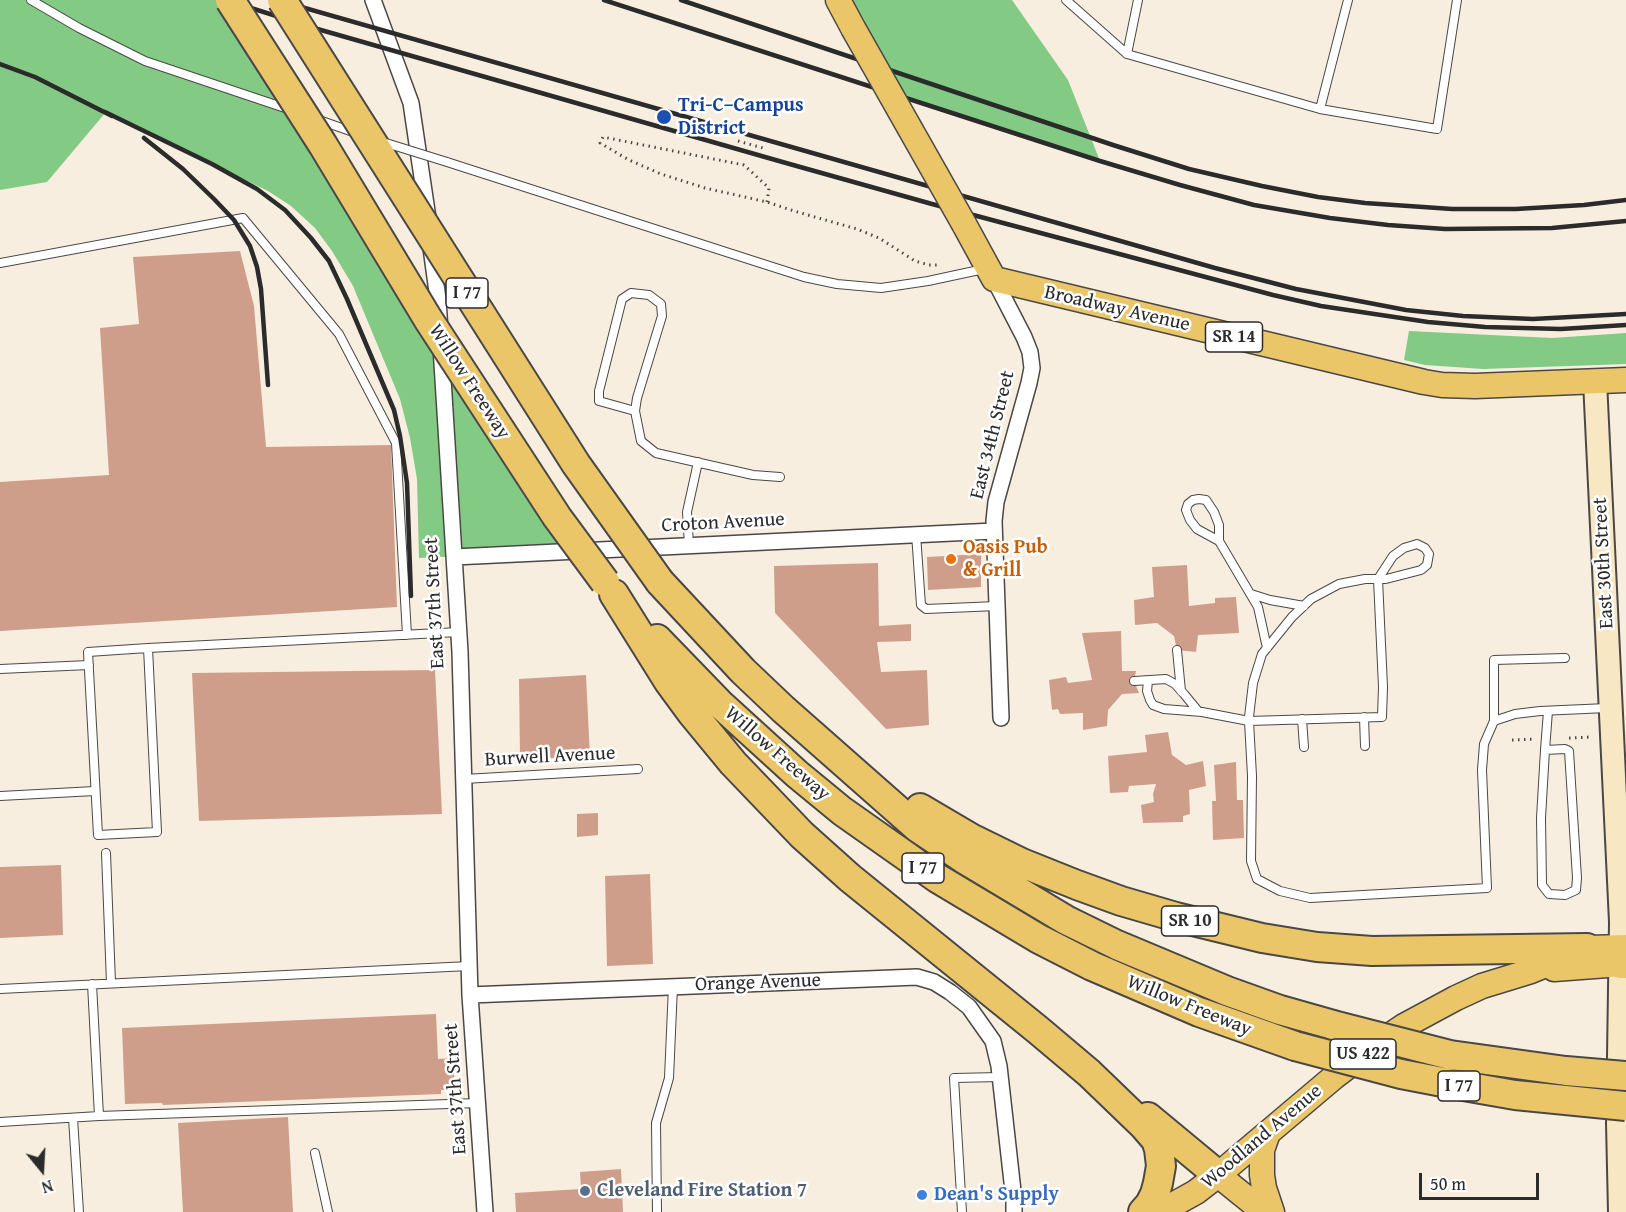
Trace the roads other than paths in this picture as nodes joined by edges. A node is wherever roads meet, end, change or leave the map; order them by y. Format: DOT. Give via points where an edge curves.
graph roads {
  1 [pos="31,0"];
  2 [pos="230,0"];
  3 [pos="282,0"];
  4 [pos="373,0"];
  5 [pos="838,0"];
  6 [pos="1066,0"];
  7 [pos="1138,0"];
  8 [pos="1348,0"];
  9 [pos="1457,0"];
  10 [pos="1127,54"];
  11 [pos="1320,109"];
  12 [pos="0,263"];
  13 [pos="991,274"];
  14 [pos="1626,380"];
  15 [pos="1595,381"];
  16 [pos="635,411"];
  17 [pos="698,462"];
  18 [pos="780,477"];
  19 [pos="994,531"];
  20 [pos="916,534"];
  21 [pos="1219,541"];
  22 [pos="689,545"];
  23 [pos="454,557"];
  24 [pos="1378,579"];
  25 [pos="610,588"];
  26 [pos="1251,594"];
  27 [pos="997,606"];
  28 [pos="1304,606"];
  29 [pos="459,632"];
  30 [pos="407,634"];
  31 [pos="148,648"];
  32 [pos="1267,648"];
  33 [pos="1177,650"];
  34 [pos="1565,658"];
  35 [pos="88,665"];
  36 [pos="0,669"];
  37 [pos="1134,681"];
  38 [pos="1148,681"];
  39 [pos="1181,691"];
  40 [pos="1612,708"];
  41 [pos="1198,711"];
  42 [pos="1548,711"];
  43 [pos="1364,717"];
  44 [pos="1001,718"];
  45 [pos="1302,719"];
  46 [pos="1249,721"];
  47 [pos="1494,721"];
  48 [pos="1365,746"];
  49 [pos="1304,747"];
  50 [pos="830,750"];
  51 [pos="1545,750"];
  52 [pos="638,769"];
  53 [pos="464,779"];
  54 [pos="95,791"];
  55 [pos="0,796"];
  56 [pos="106,853"];
  57 [pos="1587,948"];
  58 [pos="1624,956"];
  59 [pos="470,966"];
  60 [pos="1531,971"];
  61 [pos="111,983"];
  62 [pos="92,984"];
  63 [pos="673,986"];
  64 [pos="0,989"];
  65 [pos="470,995"];
  66 [pos="999,1072"];
  67 [pos="1089,1073"];
  68 [pos="1626,1076"];
  69 [pos="478,1103"];
  70 [pos="1626,1106"];
  71 [pos="99,1116"];
  72 [pos="73,1118"];
  73 [pos="0,1122"];
  74 [pos="1268,1133"];
  75 [pos="315,1154"];
  76 [pos="1218,1175"];
  77 [pos="79,1212"];
  78 [pos="328,1212"];
  79 [pos="485,1212"];
  80 [pos="657,1212"];
  81 [pos="962,1212"];
  82 [pos="1014,1212"];
  83 [pos="1143,1212"];
  84 [pos="1160,1212"];
  85 [pos="1264,1212"];
  86 [pos="1272,1212"];
  87 [pos="1620,1212"];
  1 -- 13 [label="lane, bridge" via="145,61 804,277 881,288"];
  2 -- 25 [label="highway, Willow Freeway / I 77, bridge" via="441,339 557,517"];
  3 -- 50 [label="highway, Willow Freeway / I 77, bridge" via="576,465 660,582 743,671"];
  4 -- 23 [label="street, East 37th Street" via="411,103 422,174 438,299"];
  5 -- 13 [label="main road, bridge"];
  6 -- 10 [label="lane"];
  7 -- 10 [label="lane"];
  8 -- 11 [label="lane"];
  9 -- 11 [label="lane" via="1437,129"];
  10 -- 11 [label="lane"];
  12 -- 30 [label="lane" via="243,218 339,334 396,443"];
  13 -- 15 [label="main road, Broadway Avenue / SR 14" via="1433,383 1475,386"];
  13 -- 19 [label="street, East 34th Street" via="1024,337 1032,368 996,502"];
  14 -- 15 [label="main road, Broadway Avenue / SR 14"];
  15 -- 40 [label="main road, East 30th Street"];
  16 -- 16 [label="lane" via="662,315 661,304 649,295 631,293 622,299 599,401"];
  16 -- 17 [label="lane" via="641,441 656,453"];
  17 -- 18 [label="lane"];
  17 -- 22 [label="lane" via="687,512"];
  19 -- 20 [label="street, Croton Avenue"];
  19 -- 27 [label="street, East 34th Street"];
  20 -- 22 [label="street, Croton Avenue"];
  20 -- 27 [label="lane" via="921,605 926,609"];
  21 -- 21 [label="lane" via="1214,512 1206,500 1193,500 1186,510 1190,520 1197,529"];
  21 -- 26 [label="lane"];
  22 -- 23 [label="street, Croton Avenue"];
  23 -- 29 [label="street, East 37th Street"];
  24 -- 24 [label="lane" via="1416,573 1426,565 1429,554 1417,544 1404,548 1393,556"];
  24 -- 28 [label="lane" via="1339,584"];
  24 -- 43 [label="lane" via="1382,717"];
  25 -- 67 [label="highway" via="691,712 802,835"];
  25 -- 70 [label="highway, Willow Freeway / I 77, bridge" via="719,703 842,811 937,878 1092,966 1199,1012 1295,1046 1401,1074 1515,1095"];
  26 -- 28 [label="lane"];
  26 -- 32 [label="lane" via="1258,607"];
  27 -- 44 [label="street, East 34th Street"];
  28 -- 32 [label="lane"];
  29 -- 30 [label="lane"];
  29 -- 53 [label="street, East 37th Street"];
  30 -- 31 [label="lane"];
  31 -- 35 [label="lane" via="88,652"];
  31 -- 54 [label="lane" via="157,832 98,835"];
  32 -- 46 [label="lane" via="1253,683"];
  33 -- 39 [label="lane"];
  34 -- 47 [label="lane" via="1494,660"];
  35 -- 36 [label="lane"];
  35 -- 54 [label="lane"];
  37 -- 38 [label="lane"];
  38 -- 39 [label="lane" via="1166,679"];
  38 -- 41 [label="lane" via="1147,691 1153,705"];
  39 -- 41 [label="lane"];
  40 -- 42 [label="lane"];
  40 -- 58 [label="main road, East 30th Street"];
  41 -- 46 [label="lane"];
  42 -- 47 [label="lane" via="1515,714"];
  42 -- 51 [label="lane"];
  43 -- 45 [label="lane"];
  43 -- 48 [label="lane"];
  45 -- 46 [label="lane"];
  45 -- 49 [label="lane"];
  46 -- 47 [label="lane" via="1251,861 1257,879 1280,891 1310,898 1486,888 1482,770 1484,744"];
  50 -- 57 [label="highway, SR 10" via="919,808 1022,863 1121,901 1185,920 1262,938 1346,950"];
  50 -- 68 [label="highway, Willow Freeway / I 77, bridge" via="918,828 974,865 1066,920 1227,991 1333,1025 1450,1054"];
  51 -- 51 [label="lane" via="1542,885 1549,894 1565,896 1576,891 1577,878 1569,752"];
  52 -- 53 [label="lane, Burwell Avenue"];
  53 -- 59 [label="street, East 37th Street"];
  54 -- 55 [label="lane"];
  56 -- 61 [label="lane"];
  57 -- 58 [label="main road, Woodland Avenue / US 422"];
  57 -- 60 [label="main road, Woodland Avenue / US 422"];
  58 -- 60 [label="main road"];
  58 -- 87 [label="main road, East 30th Street" via="1618,1123"];
  59 -- 61 [label="lane"];
  59 -- 65 [label="street, East 37th Street"];
  60 -- 74 [label="main road, Woodland Avenue / US 422" via="1482,986 1404,1026 1348,1065"];
  61 -- 62 [label="lane"];
  62 -- 64 [label="lane"];
  62 -- 71 [label="lane"];
  63 -- 65 [label="street, Orange Avenue"];
  63 -- 66 [label="street, Orange Avenue" via="917,977 934,982 969,1007 993,1041"];
  63 -- 80 [label="lane" via="669,1078 656,1123"];
  65 -- 69 [label="street, East 37th Street"];
  66 -- 81 [label="lane" via="954,1078"];
  66 -- 82 [label="street"];
  67 -- 76 [label="highway"];
  67 -- 83 [label="highway" via="1144,1126 1160,1149 1158,1183"];
  69 -- 71 [label="lane"];
  69 -- 79 [label="street, East 37th Street"];
  71 -- 72 [label="lane"];
  72 -- 73 [label="lane"];
  72 -- 77 [label="lane"];
  74 -- 76 [label="main road, Woodland Avenue / US 422"];
  74 -- 86 [label="main road" via="1261,1162"];
  75 -- 78 [label="lane"];
  76 -- 84 [label="main road, Woodland Avenue / US 422"];
  76 -- 85 [label="main road"];
}
